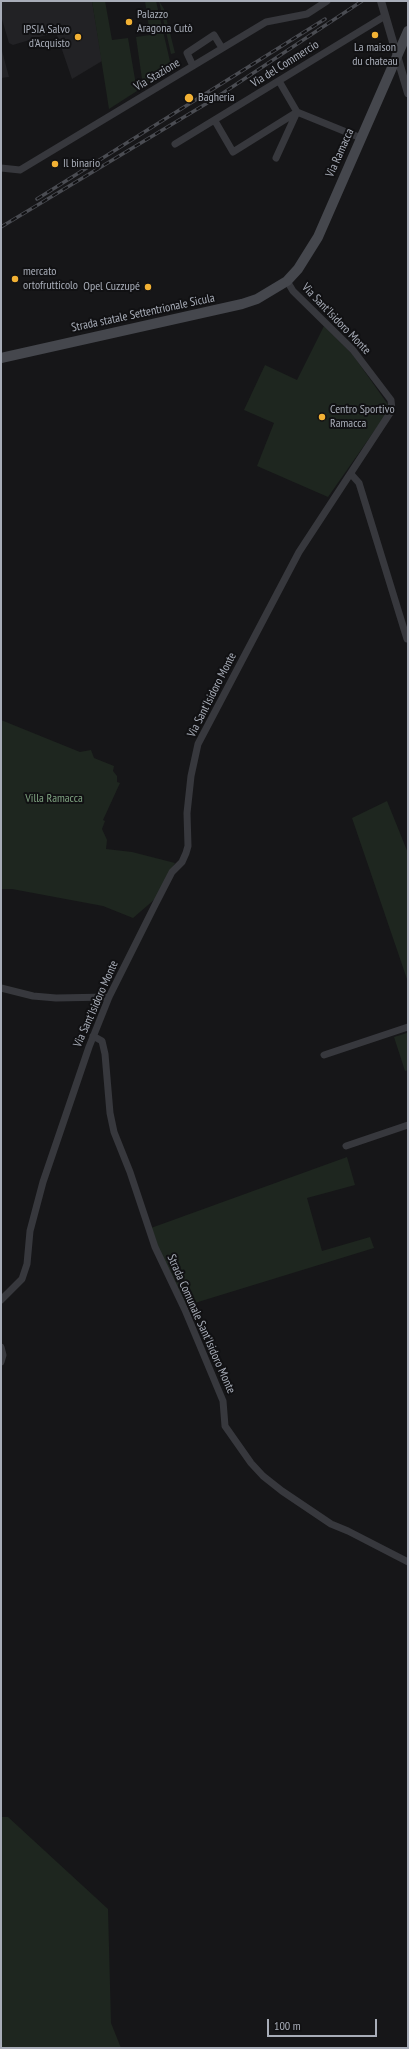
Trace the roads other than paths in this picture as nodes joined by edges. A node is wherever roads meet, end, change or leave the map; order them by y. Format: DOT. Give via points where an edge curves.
graph roads {
  1 [pos="327,1"];
  2 [pos="381,1"];
  3 [pos="386,16"];
  4 [pos="408,30"];
  5 [pos="222,48"];
  6 [pos="397,56"];
  7 [pos="193,66"];
  8 [pos="279,81"];
  9 [pos="408,93"];
  10 [pos="297,112"];
  11 [pos="215,121"];
  12 [pos="361,138"];
  13 [pos="175,144"];
  14 [pos="276,158"];
  15 [pos="1,168"];
  16 [pos="286,281"];
  17 [pos="1,358"];
  18 [pos="351,474"];
  19 [pos="407,639"];
  20 [pos="1,988"];
  21 [pos="109,997"];
  22 [pos="408,1027"];
  23 [pos="94,1036"];
  24 [pos="324,1055"];
  25 [pos="408,1125"];
  26 [pos="346,1146"];
  27 [pos="1,1300"];
  28 [pos="1,1348"];
  29 [pos="1,1362"];
  30 [pos="408,1562"];
  1 -- 5 [label="street, Via Stazione" via="307,14 266,22"];
  2 -- 3 [label="street"];
  3 -- 6 [label="street"];
  3 -- 8 [label="street, Via del Commercio"];
  4 -- 6 [label="main road, Via Ramacca"];
  5 -- 7 [label="street, Via Stazione"];
  5 -- 7 [label="street" via="214,35 187,53"];
  6 -- 9 [label="street"];
  6 -- 12 [label="main road, Via Ramacca"];
  7 -- 15 [label="street, Via Stazione" via="20,170"];
  8 -- 10 [label="street"];
  8 -- 11 [label="street, Via del Commercio"];
  10 -- 11 [label="street" via="233,152"];
  10 -- 12 [label="street"];
  10 -- 14 [label="street"];
  11 -- 13 [label="street, Via del Commercio"];
  12 -- 16 [label="main road, Via Ramacca" via="318,237 298,269"];
  16 -- 17 [label="main road, Strada statale Settentrionale Sicula" via="258,299 242,304"];
  16 -- 18 [label="street, Via Sant'Isidoro Monte" via="353,350 393,404 390,415"];
  18 -- 19 [label="street" via="359,483"];
  18 -- 21 [label="street, Via Sant'Isidoro Monte" via="299,552 198,744 192,768 186,853 169,879"];
  20 -- 21 [label="street" via="33,996 56,998"];
  21 -- 23 [label="street, Via Sant'Isidoro Monte"];
  22 -- 24 [label="street"];
  23 -- 27 [label="street, Via Sant'Isidoro Monte" via="43,1182 30,1231 27,1264 22,1279"];
  23 -- 30 [label="street, Strada Comunale Sant'Isidoro Monte" via="102,1041 105,1054 114,1132 155,1247 223,1401 225,1426 255,1467 282,1491 331,1524"];
  25 -- 26 [label="street"];
  28 -- 29 [label="street"];
}
